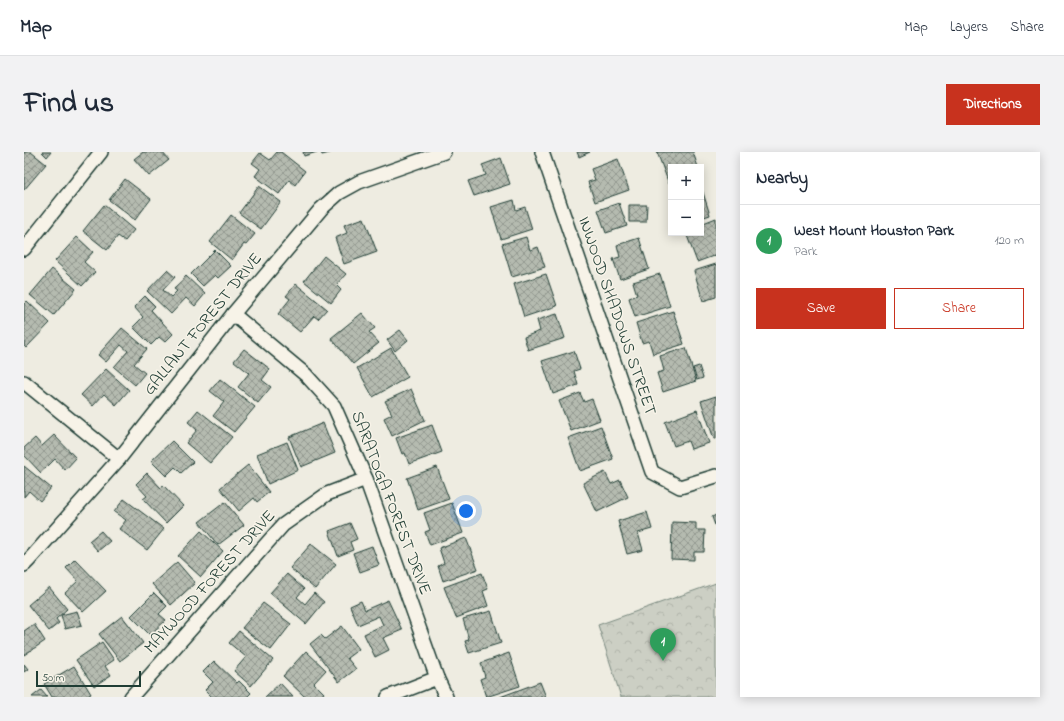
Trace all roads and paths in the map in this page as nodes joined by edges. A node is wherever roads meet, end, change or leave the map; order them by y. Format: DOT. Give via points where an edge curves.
graph roads {
  1 [pos="102,152"];
  2 [pos="444,152"];
  3 [pos="542,152"];
  4 [pos="24,249"];
  5 [pos="233,314"];
  6 [pos="24,382"];
  7 [pos="119,458"];
  8 [pos="716,476"];
  9 [pos="366,479"];
  10 [pos="24,565"];
  11 [pos="437,678"];
  12 [pos="131,697"];
  13 [pos="388,697"];
  14 [pos="446,697"];
  1 -- 4 [label="street"];
  2 -- 5 [label="street, GALLANT FOREST DRIVE" via="359,182 339,193 321,209"];
  3 -- 8 [label="street, INWOOD SHADOWS STREET" via="652,472 680,487"];
  5 -- 7 [label="street, GALLANT FOREST DRIVE"];
  5 -- 9 [label="street, SARATOGA FOREST DRIVE" via="306,375 334,406"];
  6 -- 7 [label="street"];
  7 -- 10 [label="street, GALLANT FOREST DRIVE"];
  9 -- 11 [label="street, SARATOGA FOREST DRIVE"];
  9 -- 12 [label="street, MAYWOOD FOREST DRIVE" via="327,494 283,525"];
  11 -- 13 [label="street"];
  11 -- 14 [label="street, SARATOGA FOREST DRIVE"];
}
